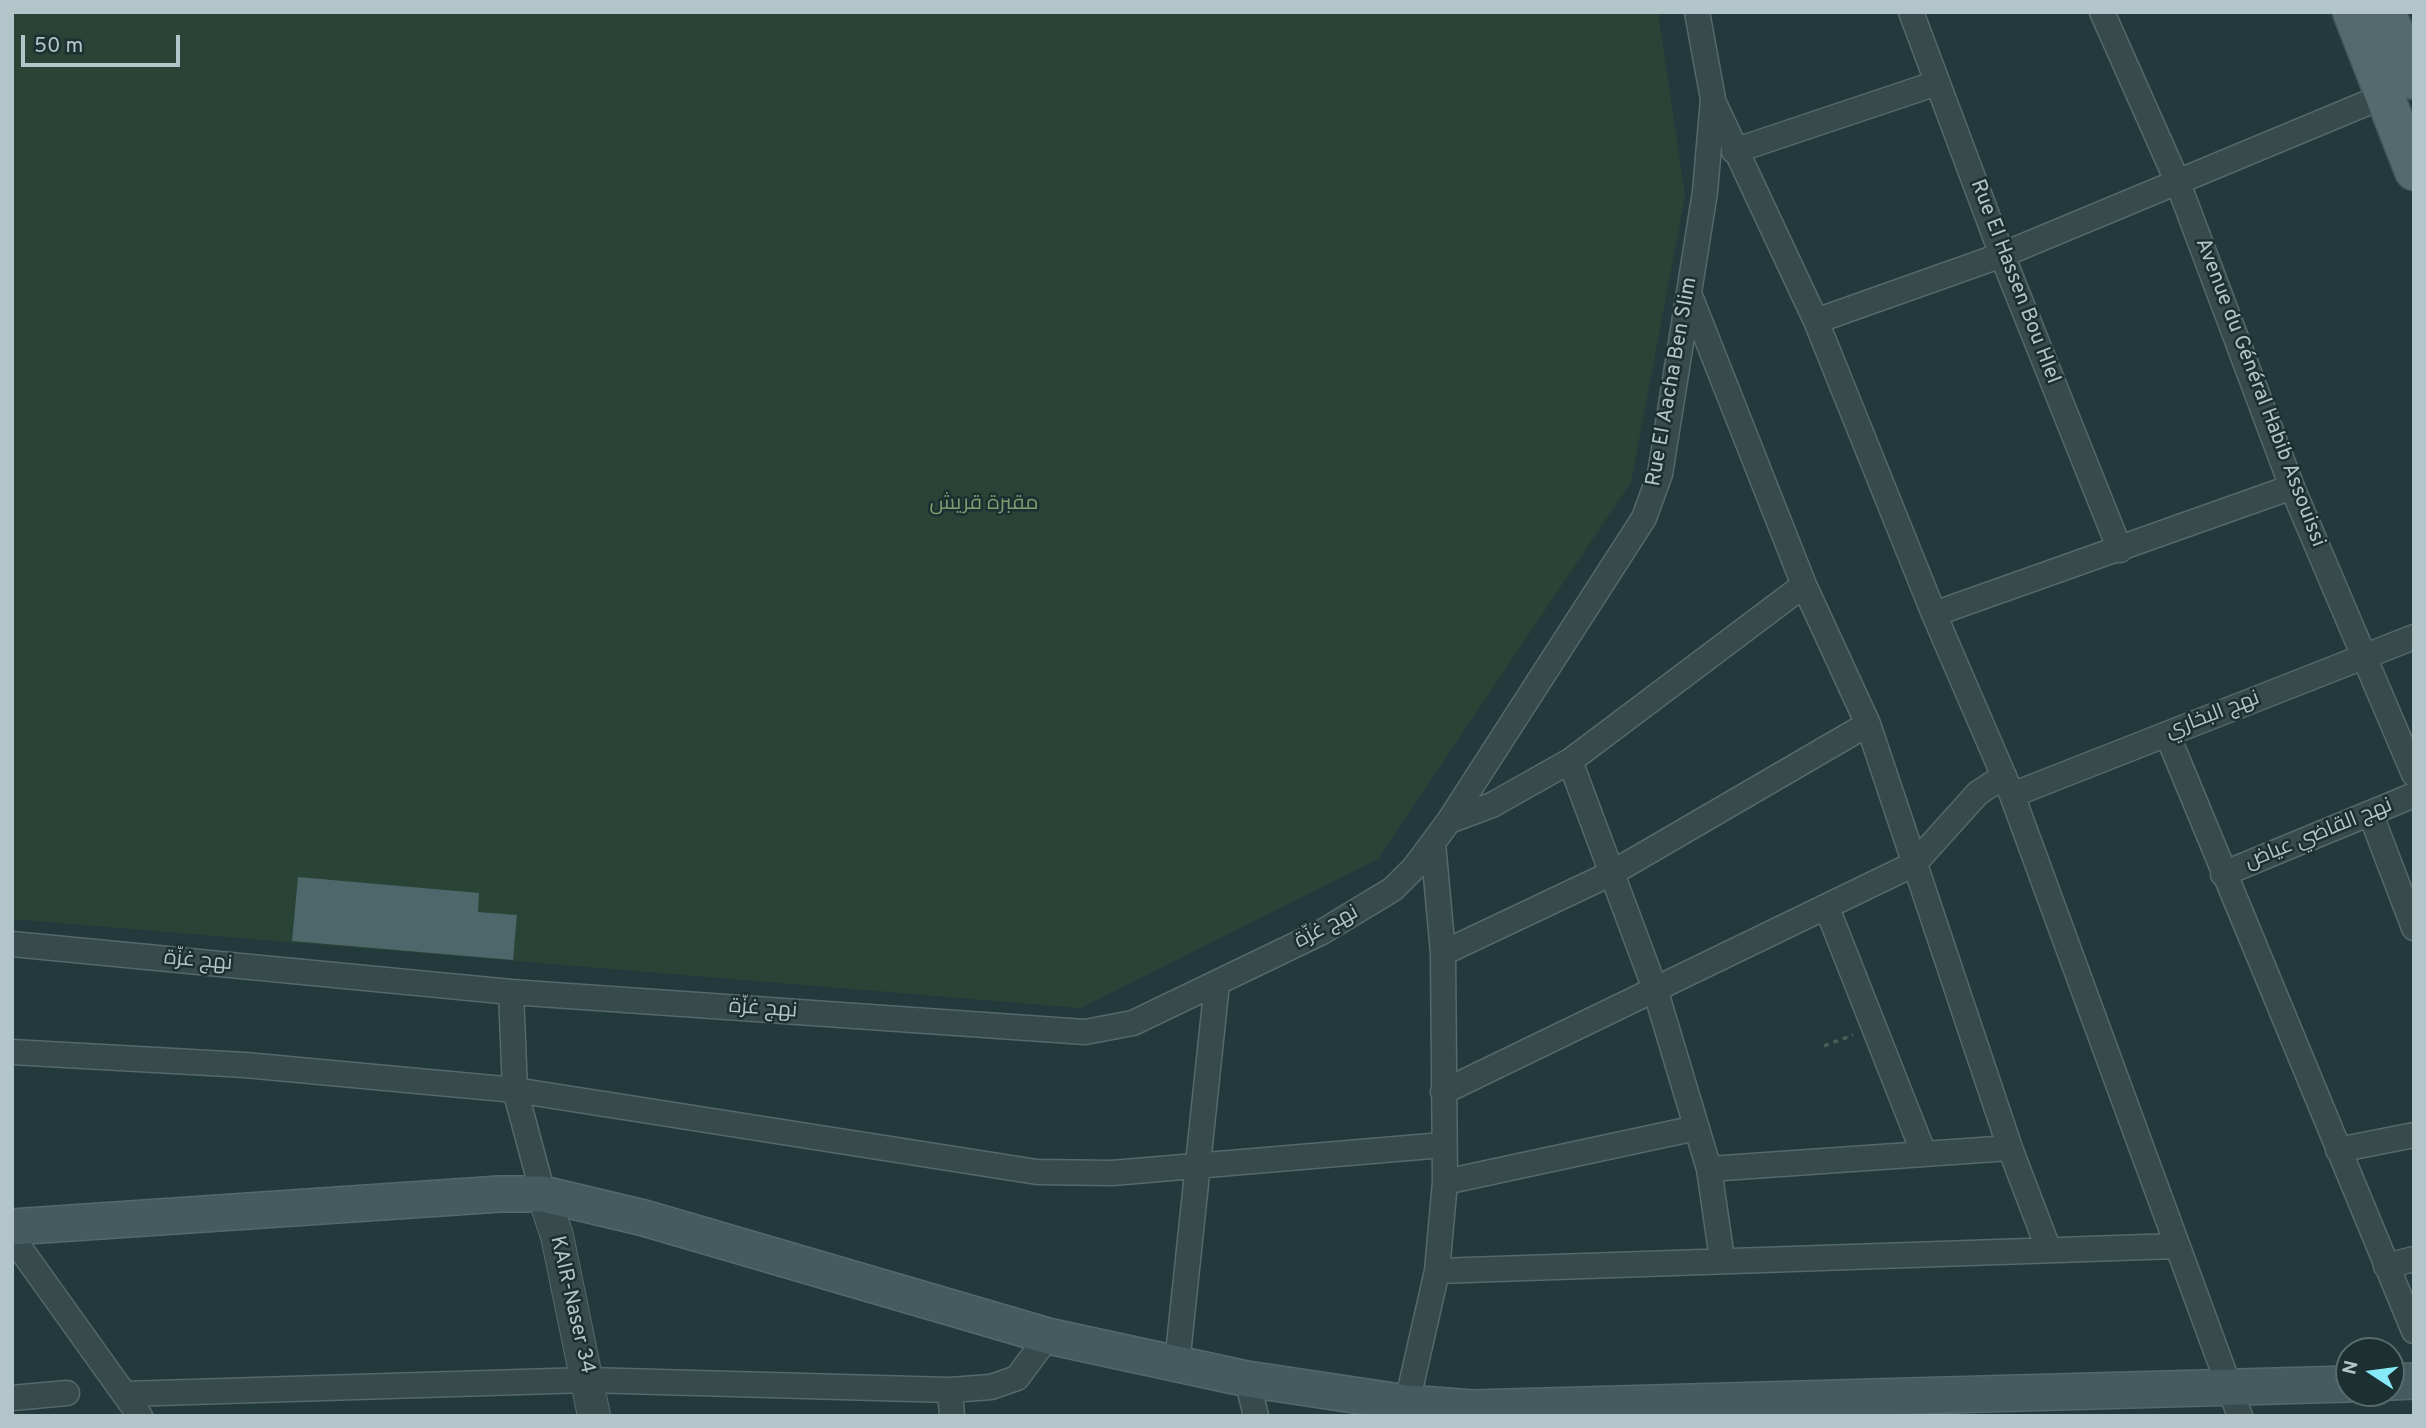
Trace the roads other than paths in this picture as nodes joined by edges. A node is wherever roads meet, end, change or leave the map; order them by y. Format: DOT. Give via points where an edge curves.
graph roads {
  1 [pos="1698,12"];
  2 [pos="1912,12"];
  3 [pos="2102,12"];
  4 [pos="2352,12"];
  5 [pos="2386,12"];
  6 [pos="1937,83"];
  7 [pos="2399,88"];
  8 [pos="1713,99"];
  9 [pos="1734,151"];
  10 [pos="2414,171"];
  11 [pos="2178,183"];
  12 [pos="2002,255"];
  13 [pos="1690,296"];
  14 [pos="1816,321"];
  15 [pos="2292,487"];
  16 [pos="2120,550"];
  17 [pos="1804,585"];
  18 [pos="1934,614"];
  19 [pos="2414,636"];
  20 [pos="2367,657"];
  21 [pos="1868,724"];
  22 [pos="2167,734"];
  23 [pos="1570,761"];
  24 [pos="2414,774"];
  25 [pos="2008,786"];
  26 [pos="2414,794"];
  27 [pos="2371,815"];
  28 [pos="1449,821"];
  29 [pos="1433,843"];
  30 [pos="1914,864"];
  31 [pos="1612,873"];
  32 [pos="2223,874"];
  33 [pos="1827,908"];
  34 [pos="2414,928"];
  35 [pos="12,944"];
  36 [pos="1443,953"];
  37 [pos="1217,983"];
  38 [pos="1655,989"];
  39 [pos="511,992"];
  40 [pos="12,1052"];
  41 [pos="515,1090"];
  42 [pos="1443,1092"];
  43 [pos="1696,1128"];
  44 [pos="2414,1135"];
  45 [pos="1443,1145"];
  46 [pos="2010,1148"];
  47 [pos="2338,1150"];
  48 [pos="1924,1154"];
  49 [pos="1200,1165"];
  50 [pos="1709,1169"];
  51 [pos="1445,1182"];
  52 [pos="543,1194"];
  53 [pos="12,1227"];
  54 [pos="12,1237"];
  55 [pos="2176,1246"];
  56 [pos="2048,1248"];
  57 [pos="1722,1259"];
  58 [pos="2414,1259"];
  59 [pos="2386,1266"];
  60 [pos="1437,1271"];
  61 [pos="2414,1331"];
  62 [pos="1048,1336"];
  63 [pos="1177,1364"];
  64 [pos="1247,1379"];
  65 [pos="587,1380"];
  66 [pos="2335,1386"];
  67 [pos="950,1390"];
  68 [pos="67,1393"];
  69 [pos="125,1394"];
  70 [pos="12,1398"];
  71 [pos="2235,1402"];
  72 [pos="1812,1407"];
  73 [pos="1407,1410"];
  74 [pos="1475,1412"];
  75 [pos="140,1416"];
  76 [pos="594,1416"];
  77 [pos="951,1416"];
  78 [pos="1256,1416"];
  1 -- 8 [label="street, Rue El Aacha Ben Slim"];
  2 -- 6 [label="street, Rue El Hassen Bou Hlel"];
  3 -- 11 [label="street, Avenue du Général Habib Assouissi"];
  4 -- 7 [label="main road"];
  5 -- 7 [label="main road"];
  6 -- 9 [label="street"];
  6 -- 12 [label="street, Rue El Hassen Bou Hlel"];
  7 -- 10 [label="main road"];
  7 -- 11 [label="street"];
  8 -- 9 [label="street"];
  8 -- 13 [label="street, Rue El Aacha Ben Slim"];
  9 -- 14 [label="street"];
  11 -- 12 [label="street"];
  11 -- 15 [label="street, Avenue du Général Habib Assouissi"];
  12 -- 14 [label="street"];
  12 -- 16 [label="street, Rue El Hassen Bou Hlel"];
  13 -- 17 [label="street"];
  13 -- 28 [label="street, Rue El Aacha Ben Slim" via="1660,474 1644,518"];
  14 -- 18 [label="street"];
  15 -- 16 [label="street"];
  15 -- 20 [label="street, Avenue du Général Habib Assouissi"];
  16 -- 18 [label="street"];
  17 -- 21 [label="street"];
  17 -- 23 [label="street"];
  18 -- 25 [label="street"];
  19 -- 20 [label="street, نهج البخاري"];
  20 -- 22 [label="street, نهج البخاري"];
  20 -- 24 [label="street, Avenue du Général Habib Assouissi"];
  21 -- 30 [label="street"];
  21 -- 31 [label="street"];
  22 -- 25 [label="street, نهج البخاري"];
  22 -- 32 [label="street"];
  23 -- 28 [label="street" via="1492,805"];
  23 -- 31 [label="street"];
  25 -- 30 [label="street, نهج البخاري" via="1978,793"];
  25 -- 55 [label="street"];
  26 -- 27 [label="street, نهج القاضي عياض"];
  27 -- 32 [label="street, نهج القاضي عياض"];
  27 -- 34 [label="street"];
  28 -- 29 [label="street, نهج غزّة"];
  29 -- 36 [label="street"];
  29 -- 37 [label="street, نهج غزّة" via="1392,889 1354,915"];
  30 -- 33 [label="street"];
  30 -- 46 [label="street"];
  31 -- 36 [label="street"];
  31 -- 38 [label="street"];
  32 -- 47 [label="street"];
  33 -- 38 [label="street"];
  33 -- 48 [label="street"];
  35 -- 39 [label="street, نهج غزّة"];
  36 -- 42 [label="street"];
  37 -- 39 [label="street, نهج غزّة" via="1133,1023 1085,1032"];
  37 -- 49 [label="street"];
  38 -- 42 [label="street"];
  38 -- 43 [label="street"];
  39 -- 41 [label="street"];
  40 -- 41 [label="street" via="245,1065"];
  41 -- 49 [label="street" via="1037,1172 1112,1173"];
  41 -- 52 [label="street"];
  42 -- 45 [label="street"];
  43 -- 50 [label="street"];
  43 -- 51 [label="street"];
  44 -- 47 [label="street"];
  45 -- 49 [label="street"];
  45 -- 51 [label="street"];
  46 -- 48 [label="street"];
  46 -- 56 [label="street"];
  47 -- 59 [label="street"];
  48 -- 50 [label="street"];
  49 -- 63 [label="street"];
  50 -- 57 [label="street"];
  51 -- 60 [label="street"];
  52 -- 53 [label="main road"];
  52 -- 62 [label="main road" via="644,1218"];
  52 -- 65 [label="street, KAIR-Naser 34"];
  54 -- 69 [label="street"];
  55 -- 56 [label="street"];
  55 -- 71 [label="street"];
  56 -- 57 [label="street"];
  57 -- 60 [label="street"];
  58 -- 59 [label="street"];
  59 -- 61 [label="street"];
  60 -- 73 [label="street"];
  62 -- 63 [label="main road"];
  62 -- 67 [label="street" via="1017,1378 991,1387"];
  63 -- 64 [label="main road"];
  64 -- 73 [label="main road"];
  64 -- 78 [label="street"];
  65 -- 67 [label="street"];
  65 -- 69 [label="street"];
  65 -- 76 [label="street, KAIR-Naser 34"];
  66 -- 71 [label="main road"];
  67 -- 77 [label="street"];
  68 -- 70 [label="street"];
  69 -- 75 [label="street"];
  71 -- 72 [label="main road"];
  72 -- 74 [label="main road"];
  73 -- 74 [label="main road"];
}
